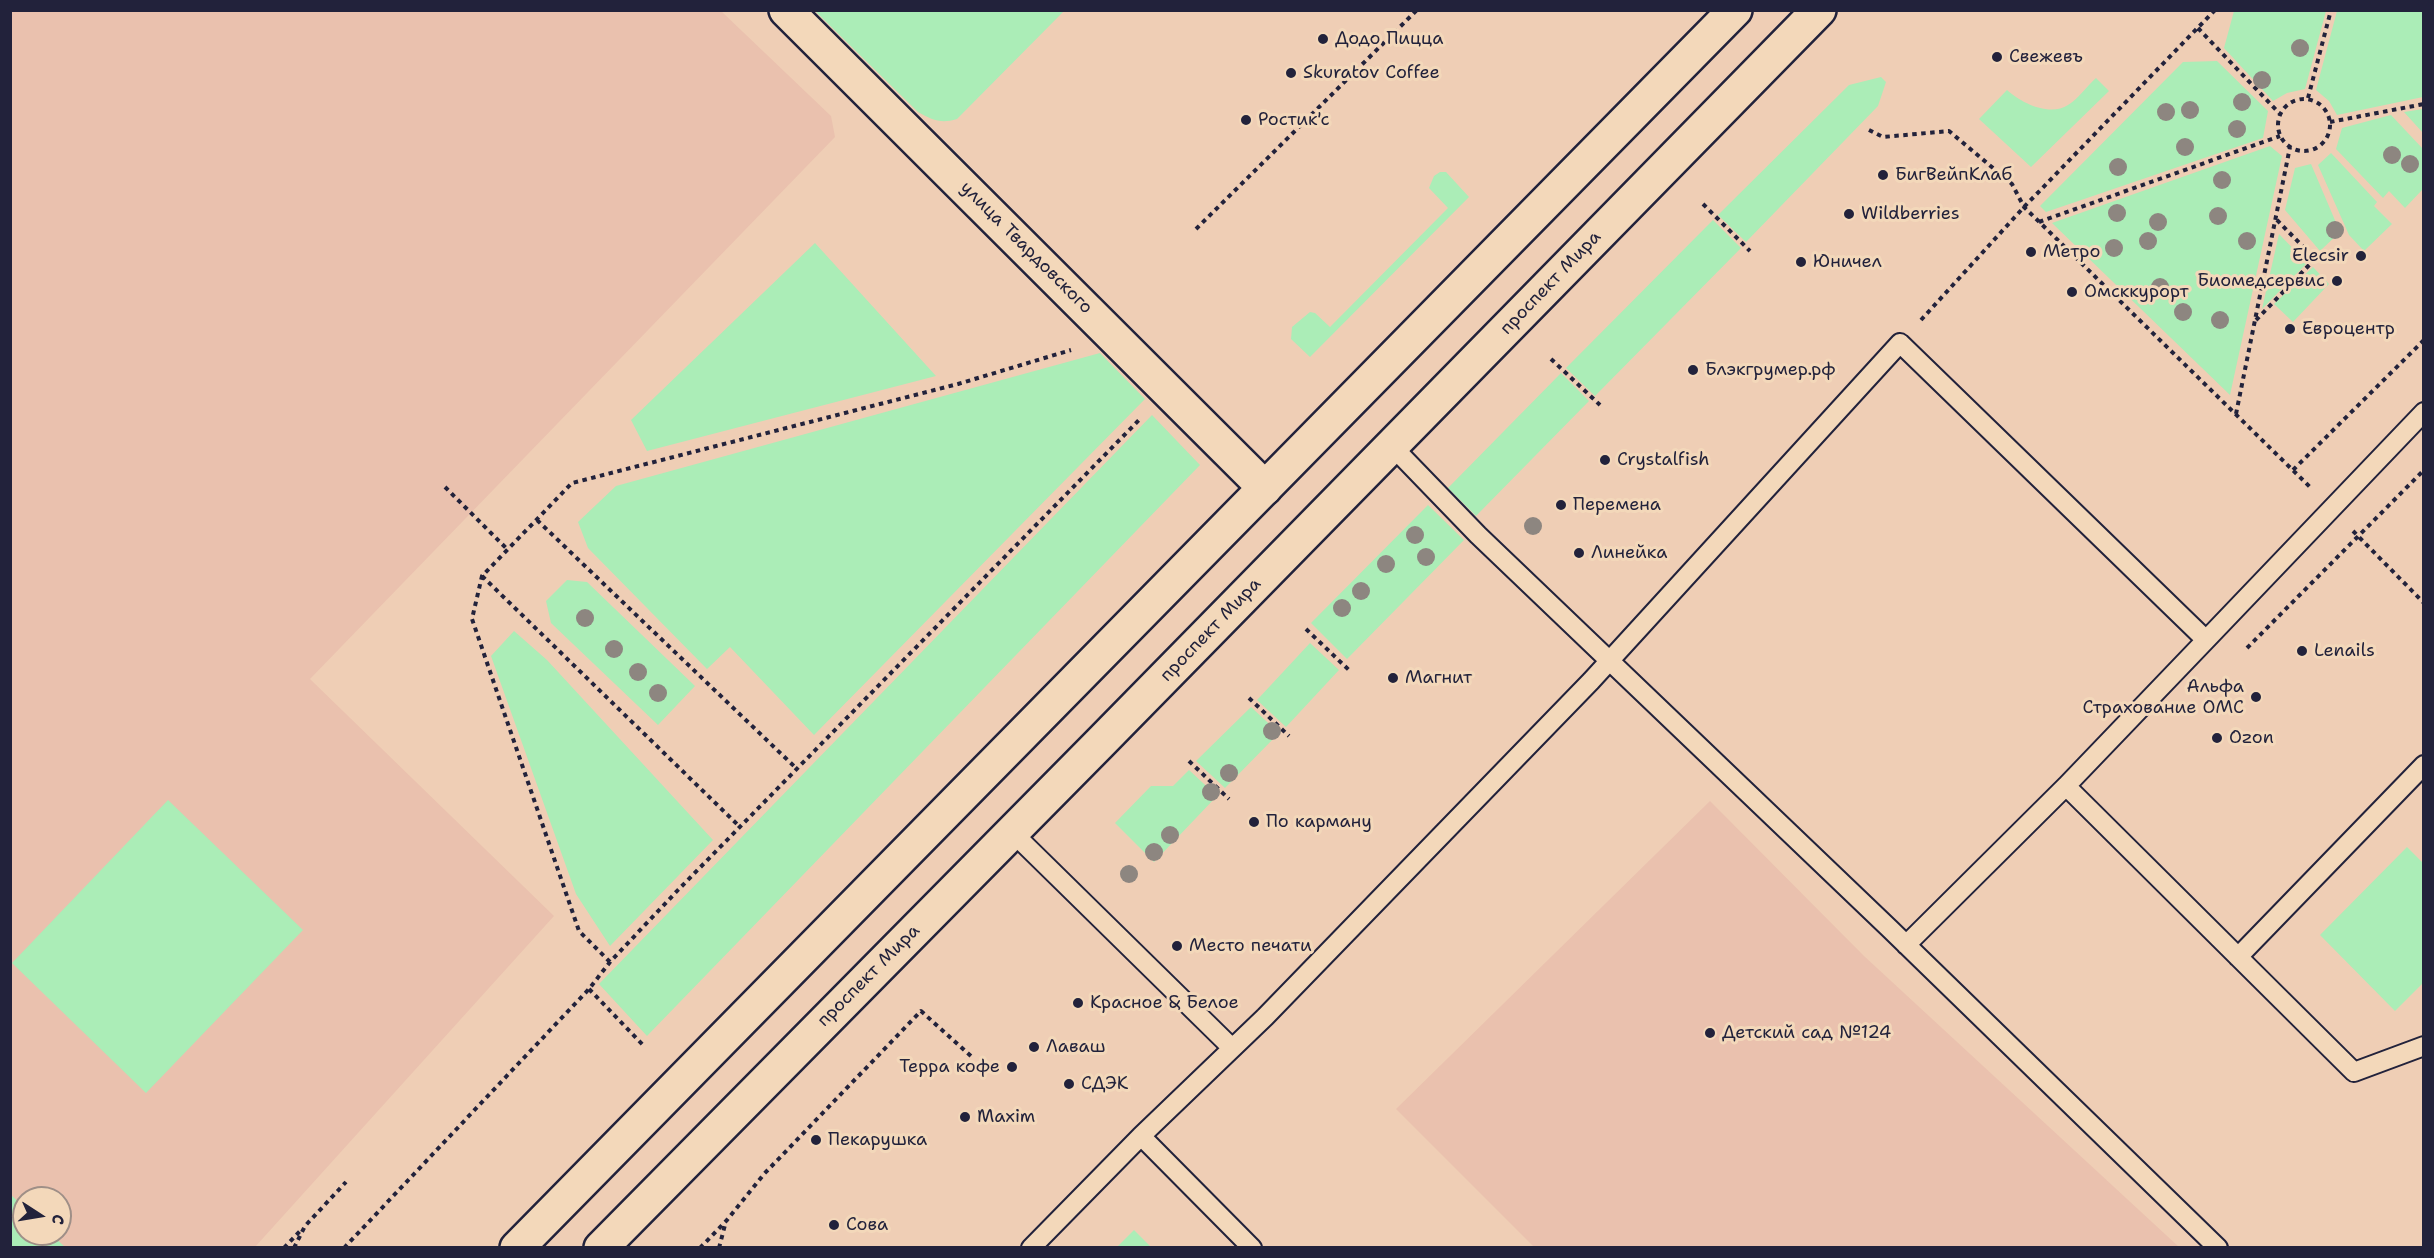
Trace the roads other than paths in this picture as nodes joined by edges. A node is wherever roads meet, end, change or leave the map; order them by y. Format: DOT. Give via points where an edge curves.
graph roads {
  1 [pos="786,10"];
  2 [pos="1735,10"];
  3 [pos="1819,10"];
  4 [pos="2424,412"];
  5 [pos="1392,446"];
  6 [pos="1265,488"];
  7 [pos="2206,640"];
  8 [pos="1610,661"];
  9 [pos="2424,765"];
  10 [pos="2066,786"];
  11 [pos="1012,832"];
  12 [pos="1906,945"];
  13 [pos="2238,957"];
  14 [pos="2424,1047"];
  15 [pos="1232,1048"];
  16 [pos="1141,1136"];
  17 [pos="516,1248"];
  18 [pos="601,1248"];
  19 [pos="1030,1248"];
  20 [pos="1252,1248"];
  21 [pos="2218,1248"];
  1 -- 6 [label="main road, улица Твардовского"];
  2 -- 6 [label="main road"];
  3 -- 5 [label="main road, проспект Мира"];
  4 -- 7 [label="lane"];
  5 -- 8 [label="lane"];
  5 -- 11 [label="main road, проспект Мира"];
  6 -- 17 [label="main road"];
  7 -- 8 [label="lane" via="1900,343"];
  7 -- 10 [label="lane"];
  8 -- 12 [label="lane"];
  8 -- 15 [label="lane"];
  9 -- 13 [label="lane"];
  10 -- 12 [label="lane"];
  10 -- 13 [label="lane"];
  11 -- 15 [label="lane"];
  11 -- 18 [label="main road, проспект Мира"];
  12 -- 21 [label="lane"];
  13 -- 14 [label="lane" via="2354,1072"];
  15 -- 16 [label="lane"];
  16 -- 19 [label="lane"];
  16 -- 20 [label="lane"];
}
